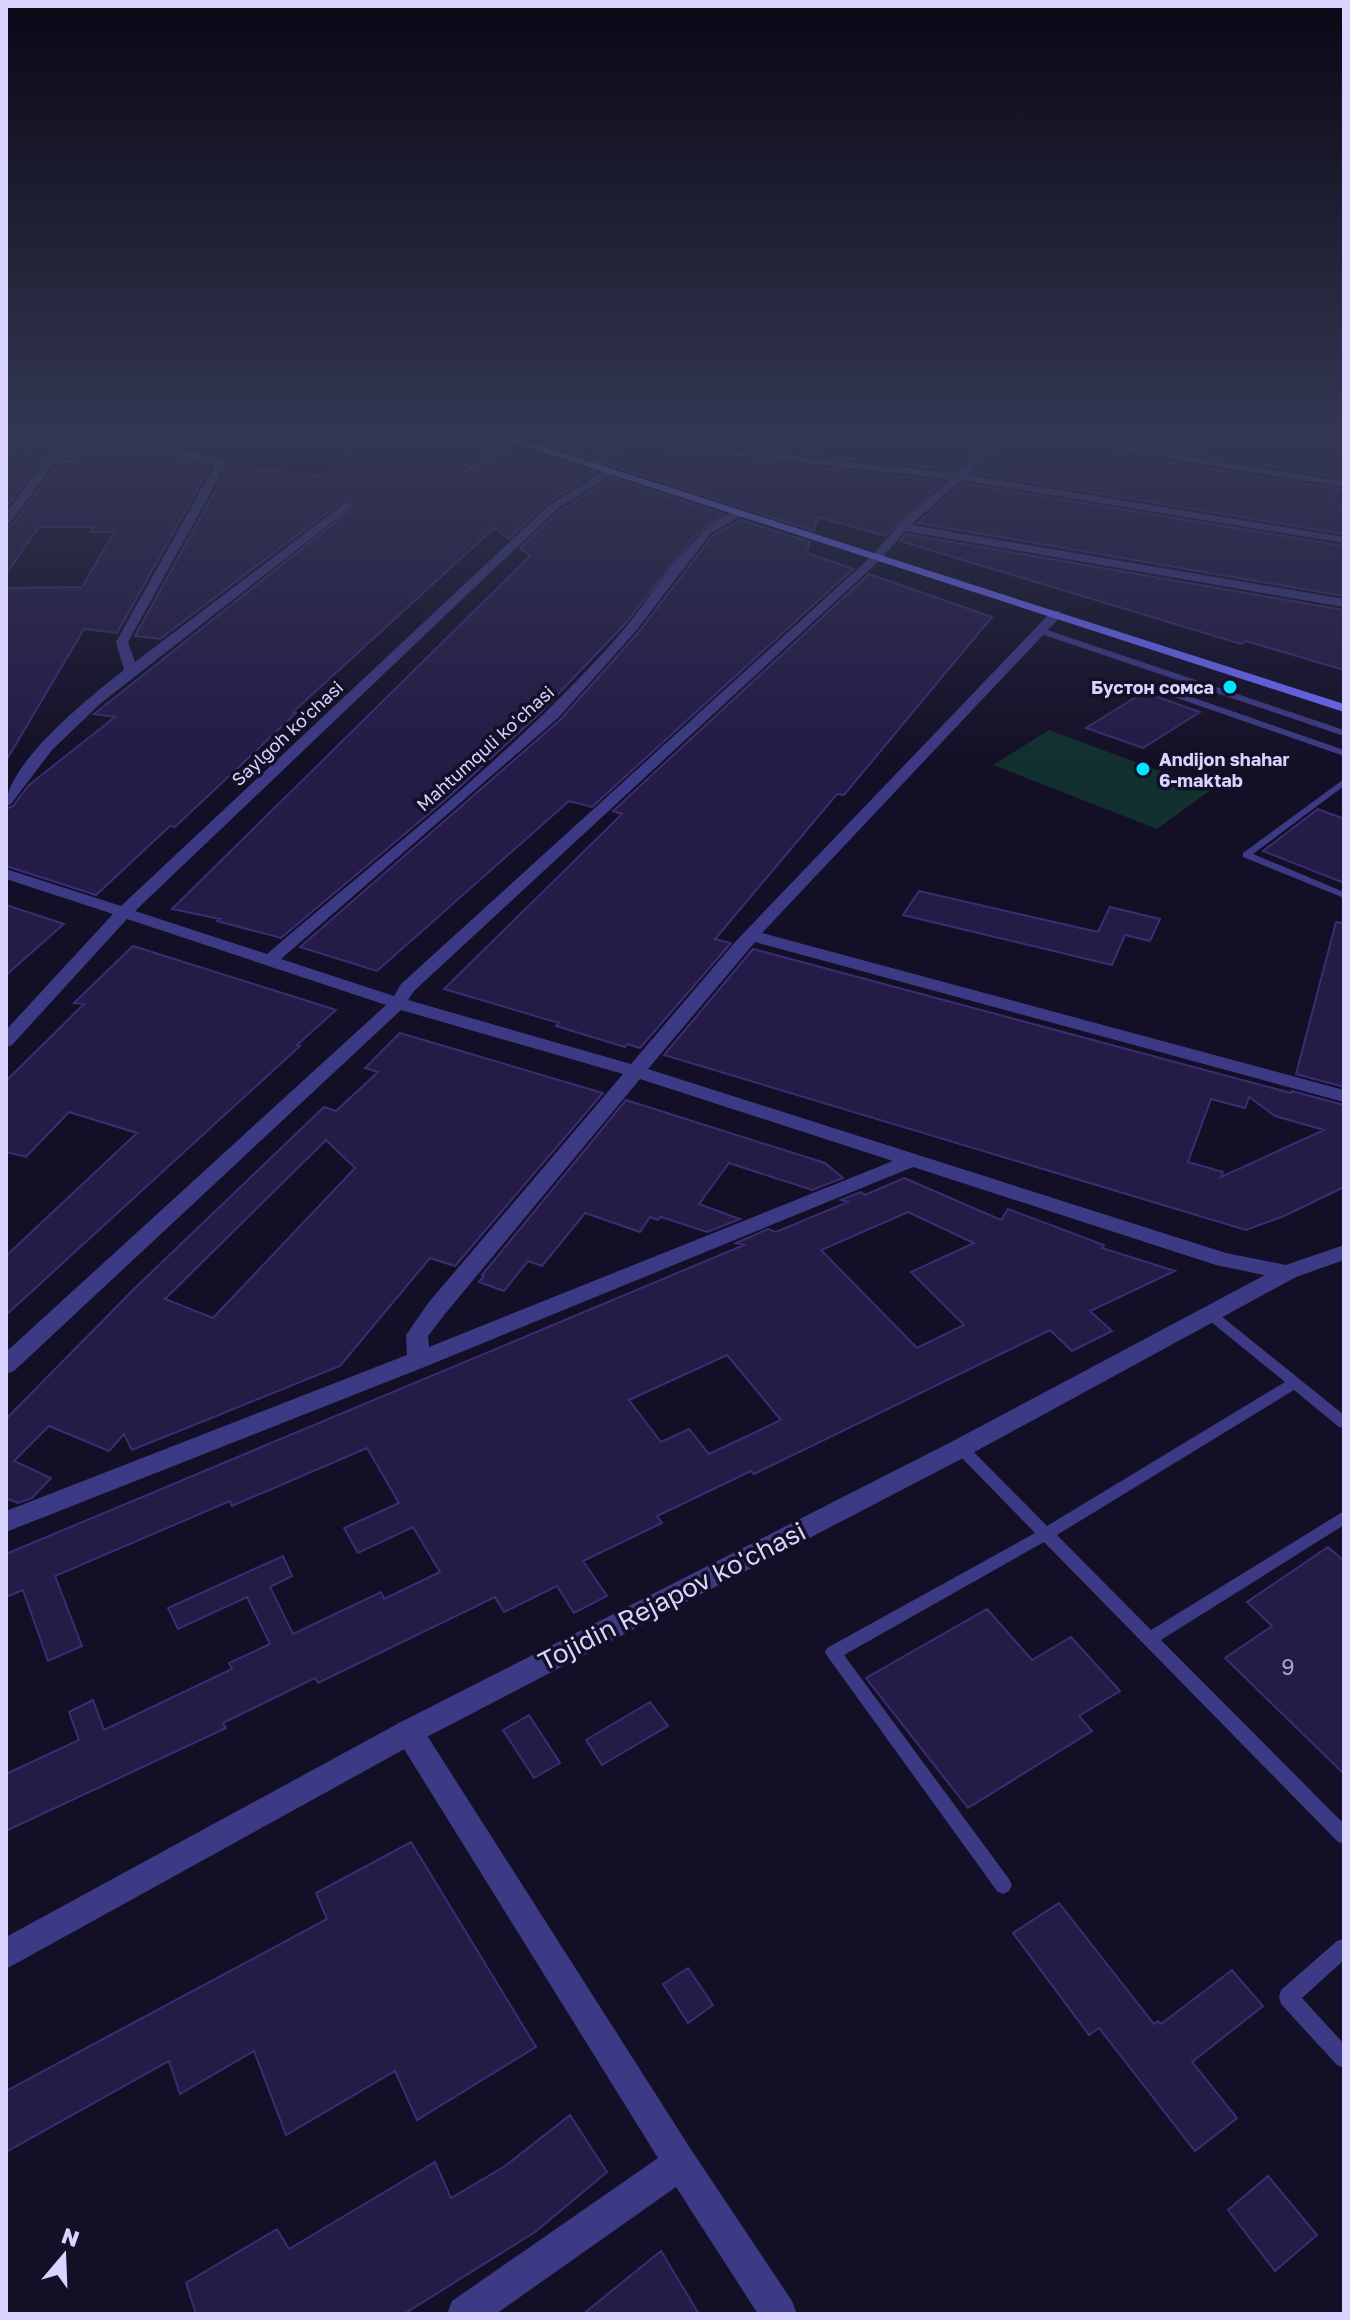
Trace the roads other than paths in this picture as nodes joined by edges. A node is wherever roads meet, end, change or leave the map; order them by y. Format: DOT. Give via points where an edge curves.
graph roads {
  1 [pos="175,546"];
  2 [pos="295,546"];
  3 [pos="511,546"];
  4 [pos="695,546"];
  5 [pos="843,546"];
  6 [pos="886,546"];
  7 [pos="1014,546"];
  8 [pos="877,557"];
  9 [pos="1344,603"];
  10 [pos="1056,614"];
  11 [pos="1041,631"];
  12 [pos="131,671"];
  13 [pos="1154,687"];
  14 [pos="1343,705"];
  15 [pos="1344,733"];
  16 [pos="1344,753"];
  17 [pos="1344,782"];
  18 [pos="6,801"];
  19 [pos="6,874"];
  20 [pos="1344,895"];
  21 [pos="123,913"];
  22 [pos="753,936"];
  23 [pos="270,960"];
  24 [pos="398,1003"];
  25 [pos="6,1041"];
  26 [pos="637,1072"];
  27 [pos="1344,1096"];
  28 [pos="913,1160"];
  29 [pos="1344,1252"];
  30 [pos="1288,1272"];
  31 [pos="1210,1314"];
  32 [pos="419,1360"];
  33 [pos="6,1365"];
  34 [pos="1295,1383"];
  35 [pos="1344,1423"];
  36 [pos="961,1448"];
  37 [pos="1344,1517"];
  38 [pos="6,1522"];
  39 [pos="1046,1534"];
  40 [pos="1150,1639"];
  41 [pos="409,1732"];
  42 [pos="1344,1836"];
  43 [pos="1003,1885"];
  44 [pos="1344,1948"];
  45 [pos="6,1954"];
  46 [pos="1344,2058"];
  47 [pos="680,2163"];
  48 [pos="465,2314"];
  49 [pos="779,2314"];
  1 -- 12 [label="street" via="122,642"];
  2 -- 12 [label="street"];
  3 -- 21 [label="street, Saylgoh ko'chasi"];
  4 -- 23 [label="street, Mahtumquli ko'chasi" via="631,629 554,714"];
  5 -- 8 [label="main road"];
  6 -- 8 [label="street"];
  7 -- 9 [label="street"];
  8 -- 10 [label="main road"];
  8 -- 24 [label="street" via="407,988"];
  10 -- 11 [label="street"];
  10 -- 14 [label="main road"];
  11 -- 15 [label="lane"];
  11 -- 22 [label="street"];
  12 -- 18 [label="street" via="28,766"];
  13 -- 16 [label="lane"];
  17 -- 20 [label="lane" via="1246,855"];
  19 -- 21 [label="street"];
  21 -- 23 [label="street"];
  21 -- 25 [label="street, Saylgoh ko'chasi"];
  22 -- 26 [label="street"];
  22 -- 27 [label="street"];
  23 -- 24 [label="street"];
  24 -- 26 [label="street"];
  24 -- 33 [label="street"];
  26 -- 28 [label="street"];
  26 -- 32 [label="street" via="417,1335"];
  28 -- 30 [label="street" via="1224,1260"];
  28 -- 32 [label="street"];
  29 -- 30 [label="street, Tojidin Rejapov ko'chasi"];
  30 -- 31 [label="street, Tojidin Rejapov ko'chasi"];
  31 -- 34 [label="lane"];
  31 -- 36 [label="street, Tojidin Rejapov ko'chasi"];
  32 -- 38 [label="street"];
  34 -- 35 [label="lane"];
  34 -- 39 [label="lane"];
  36 -- 39 [label="lane"];
  36 -- 41 [label="street, Tojidin Rejapov ko'chasi"];
  37 -- 40 [label="lane"];
  39 -- 40 [label="lane"];
  39 -- 43 [label="lane" via="833,1653"];
  40 -- 42 [label="lane"];
  41 -- 45 [label="street, Tojidin Rejapov ko'chasi"];
  41 -- 47 [label="street"];
  44 -- 46 [label="lane" via="1288,1997"];
  47 -- 48 [label="street"];
  47 -- 49 [label="street"];
}
